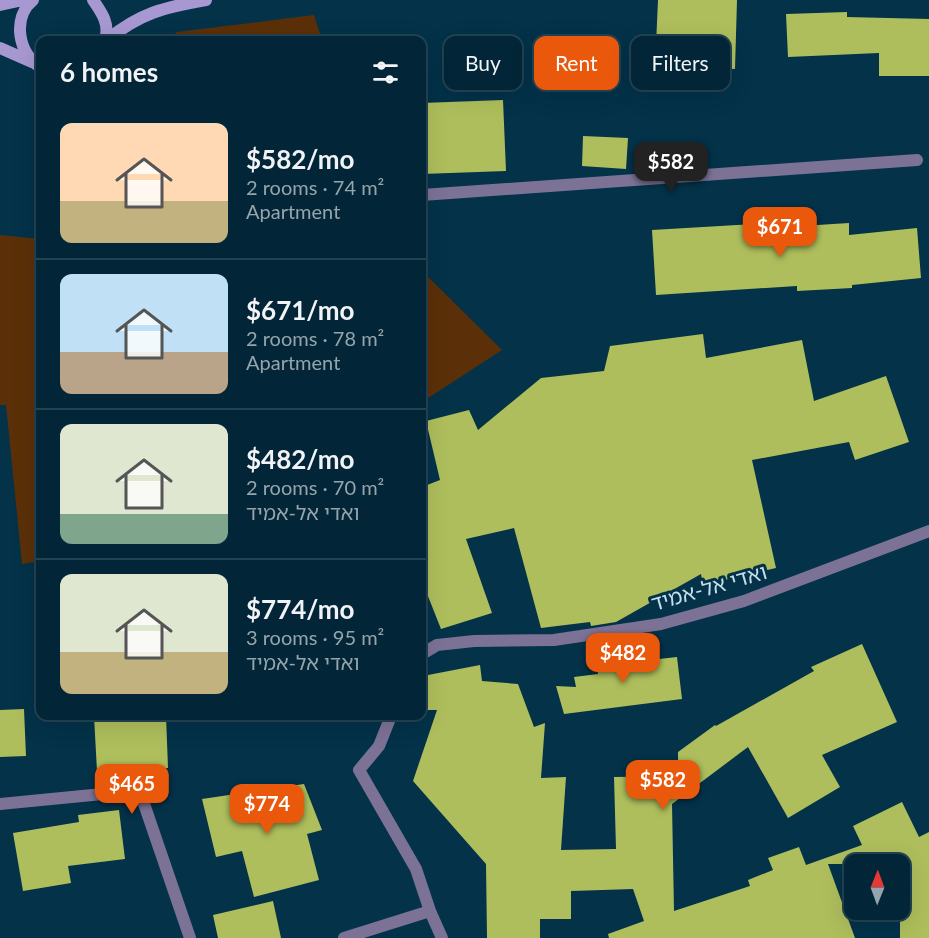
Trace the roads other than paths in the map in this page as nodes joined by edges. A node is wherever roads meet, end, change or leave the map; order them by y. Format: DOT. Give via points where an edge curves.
graph roads {
  1 [pos="24,0"];
  2 [pos="33,0"];
  3 [pos="93,0"];
  4 [pos="206,0"];
  5 [pos="0,5"];
  6 [pos="106,36"];
  7 [pos="111,36"];
  8 [pos="0,48"];
  9 [pos="36,63"];
  10 [pos="36,65"];
  11 [pos="917,160"];
  12 [pos="426,195"];
  13 [pos="929,531"];
  14 [pos="426,652"];
  15 [pos="389,720"];
  16 [pos="0,804"];
  17 [pos="430,911"];
  18 [pos="190,938"];
  19 [pos="344,938"];
  20 [pos="442,938"];
  1 -- 5 [label="main road"];
  2 -- 9 [label="main road" via="24,12 20,30 23,47"];
  3 -- 6 [label="main road" via="106,21"];
  4 -- 7 [label="main road" via="153,11"];
  8 -- 10 [label="main road"];
  11 -- 12 [label="street"];
  13 -- 14 [label="street, ואדי אל-אמיד" via="744,601 661,624 554,640 437,645"];
  15 -- 17 [label="street" via="379,746 359,770 416,869"];
  16 -- 18 [label="street" via="123,792 141,795"];
  17 -- 19 [label="street"];
  17 -- 20 [label="street"];
}
